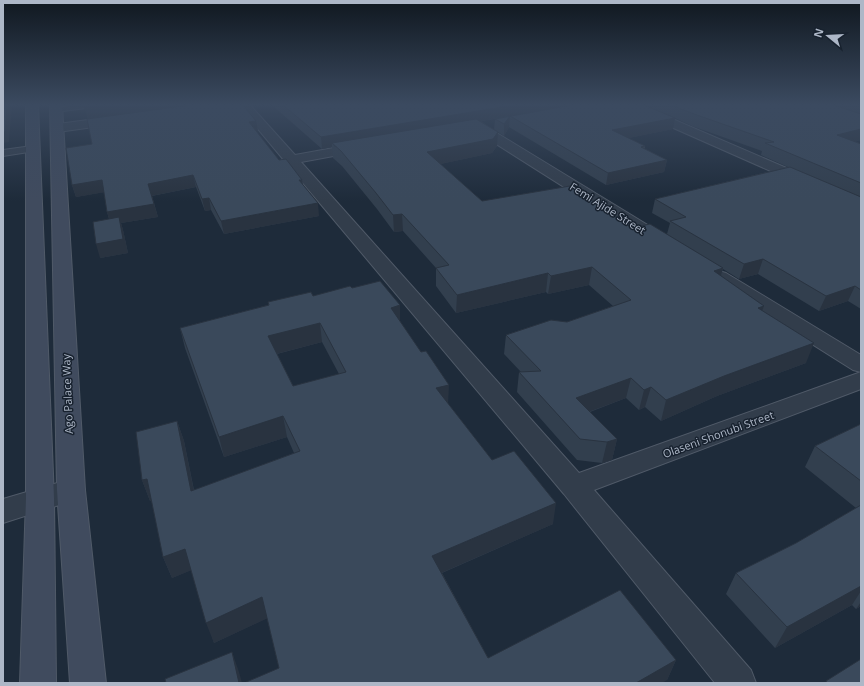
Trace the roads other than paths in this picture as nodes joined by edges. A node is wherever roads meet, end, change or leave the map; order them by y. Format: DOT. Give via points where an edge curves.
graph roads {
  1 [pos="32,137"];
  2 [pos="57,137"];
  3 [pos="270,137"];
  4 [pos="494,137"];
  5 [pos="703,137"];
  6 [pos="376,144"];
  7 [pos="32,145"];
  8 [pos="3,146"];
  9 [pos="3,153"];
  10 [pos="289,160"];
  11 [pos="861,206"];
  12 [pos="680,252"];
  13 [pos="706,269"];
  14 [pos="861,365"];
  15 [pos="861,380"];
  16 [pos="574,486"];
  17 [pos="71,490"];
  18 [pos="40,498"];
  19 [pos="3,511"];
  20 [pos="38,683"];
  21 [pos="88,683"];
  22 [pos="738,683"];
  1 -- 7 [label="main road"];
  2 -- 17 [label="main road, Ago Palace Way"];
  3 -- 10 [label="street"];
  4 -- 12 [label="street, Femi Ajide Street"];
  5 -- 11 [label="street"];
  6 -- 10 [label="street"];
  7 -- 8 [label="lane"];
  7 -- 9 [label="lane"];
  7 -- 18 [label="main road"];
  10 -- 16 [label="street"];
  13 -- 14 [label="street"];
  15 -- 16 [label="street, Olaseni Shonubi Street"];
  16 -- 22 [label="street"];
  17 -- 18 [label="street"];
  17 -- 21 [label="main road, Ago Palace Way"];
  18 -- 19 [label="street"];
  18 -- 20 [label="main road"];
}
